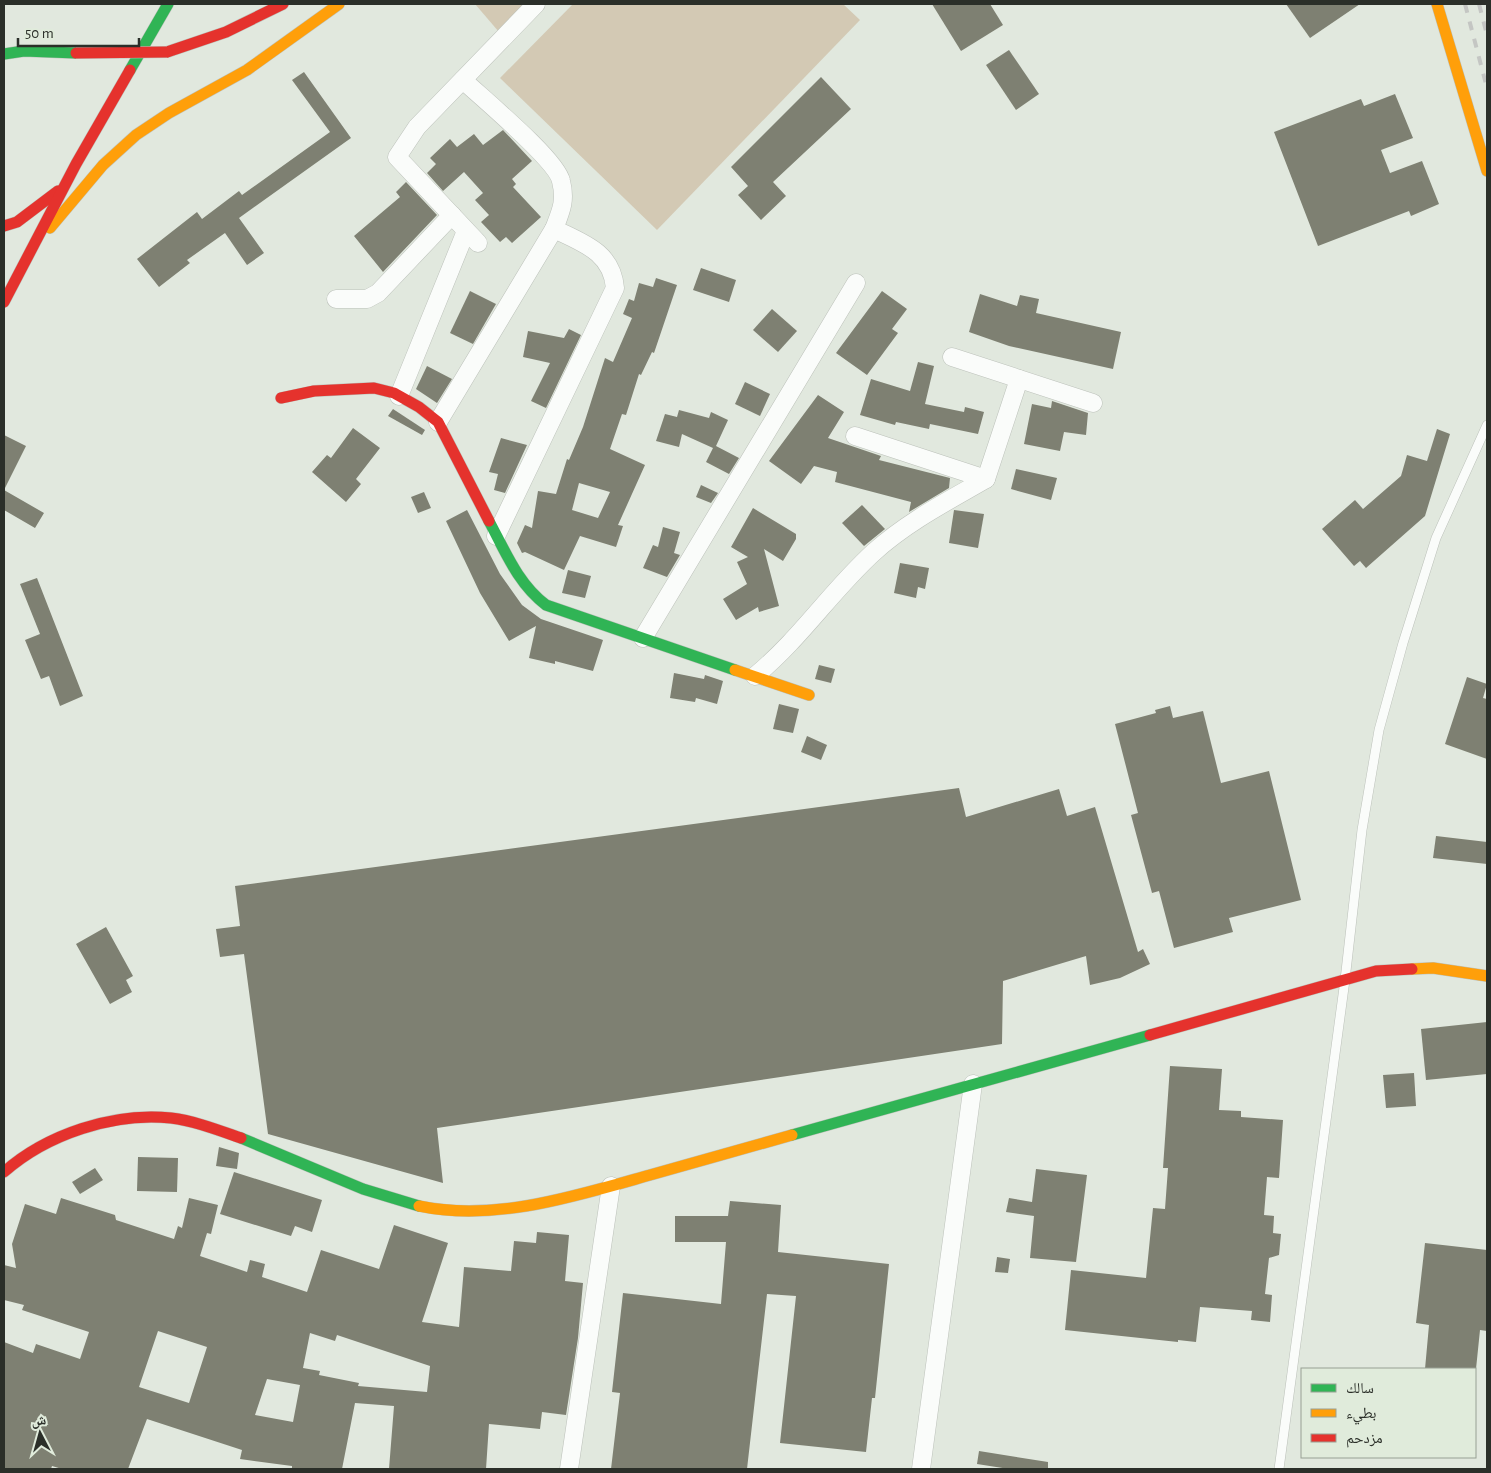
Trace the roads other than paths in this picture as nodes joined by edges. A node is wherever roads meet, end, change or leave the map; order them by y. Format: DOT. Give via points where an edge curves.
graph roads {
  1 [pos="168,4"];
  2 [pos="282,4"];
  3 [pos="339,4"];
  4 [pos="536,4"];
  5 [pos="1437,4"];
  6 [pos="4,54"];
  7 [pos="463,80"];
  8 [pos="1487,171"];
  9 [pos="64,187"];
  10 [pos="452,215"];
  11 [pos="4,226"];
  12 [pos="554,229"];
  13 [pos="28,256"];
  14 [pos="856,283"];
  15 [pos="336,299"];
  16 [pos="4,302"];
  17 [pos="952,358"];
  18 [pos="1019,379"];
  19 [pos="399,396"];
  20 [pos="280,398"];
  21 [pos="1094,403"];
  22 [pos="438,422"];
  23 [pos="1487,425"];
  24 [pos="854,436"];
  25 [pos="986,479"];
  26 [pos="496,536"];
  27 [pos="643,638"];
  28 [pos="755,676"];
  29 [pos="809,695"];
  30 [pos="1487,976"];
  31 [pos="1345,980"];
  32 [pos="973,1084"];
  33 [pos="4,1172"];
  34 [pos="612,1186"];
  35 [pos="569,1469"];
  36 [pos="921,1469"];
  37 [pos="1279,1469"];
  1 -- 9 [label="street"];
  2 -- 6 [label="street, bridge" via="239,28 167,52 24,51"];
  3 -- 13 [label="street" via="246,70 136,135 102,165"];
  4 -- 7 [label="street"];
  5 -- 8 [label="street"];
  7 -- 10 [label="street" via="417,127 397,157"];
  7 -- 12 [label="street" via="549,162 561,179 564,204"];
  9 -- 11 [label="street" via="17,222"];
  9 -- 13 [label="street"];
  10 -- 15 [label="street" via="378,293 368,299"];
  10 -- 19 [label="street" via="472,237"];
  12 -- 22 [label="street"];
  12 -- 26 [label="street" via="590,246 604,258 614,273 615,288"];
  13 -- 16 [label="street"];
  14 -- 27 [label="street"];
  17 -- 18 [label="street"];
  18 -- 21 [label="street"];
  18 -- 25 [label="street"];
  19 -- 20 [label="street" via="374,388 348,388 314,390"];
  19 -- 22 [label="street"];
  22 -- 26 [label="street"];
  23 -- 31 [label="lane" via="1436,538 1379,730 1362,830"];
  24 -- 25 [label="street"];
  25 -- 28 [label="street" via="902,530 875,551 783,653"];
  26 -- 27 [label="street" via="531,594 546,605"];
  27 -- 28 [label="street"];
  28 -- 29 [label="street"];
  30 -- 31 [label="street" via="1433,968 1376,971"];
  31 -- 32 [label="street"];
  31 -- 37 [label="lane"];
  32 -- 34 [label="street"];
  32 -- 36 [label="street"];
  33 -- 34 [label="street" via="15,1161 66,1134 116,1120 168,1118 209,1126 387,1197 429,1208 472,1212 523,1206"];
  34 -- 35 [label="street"];
}
